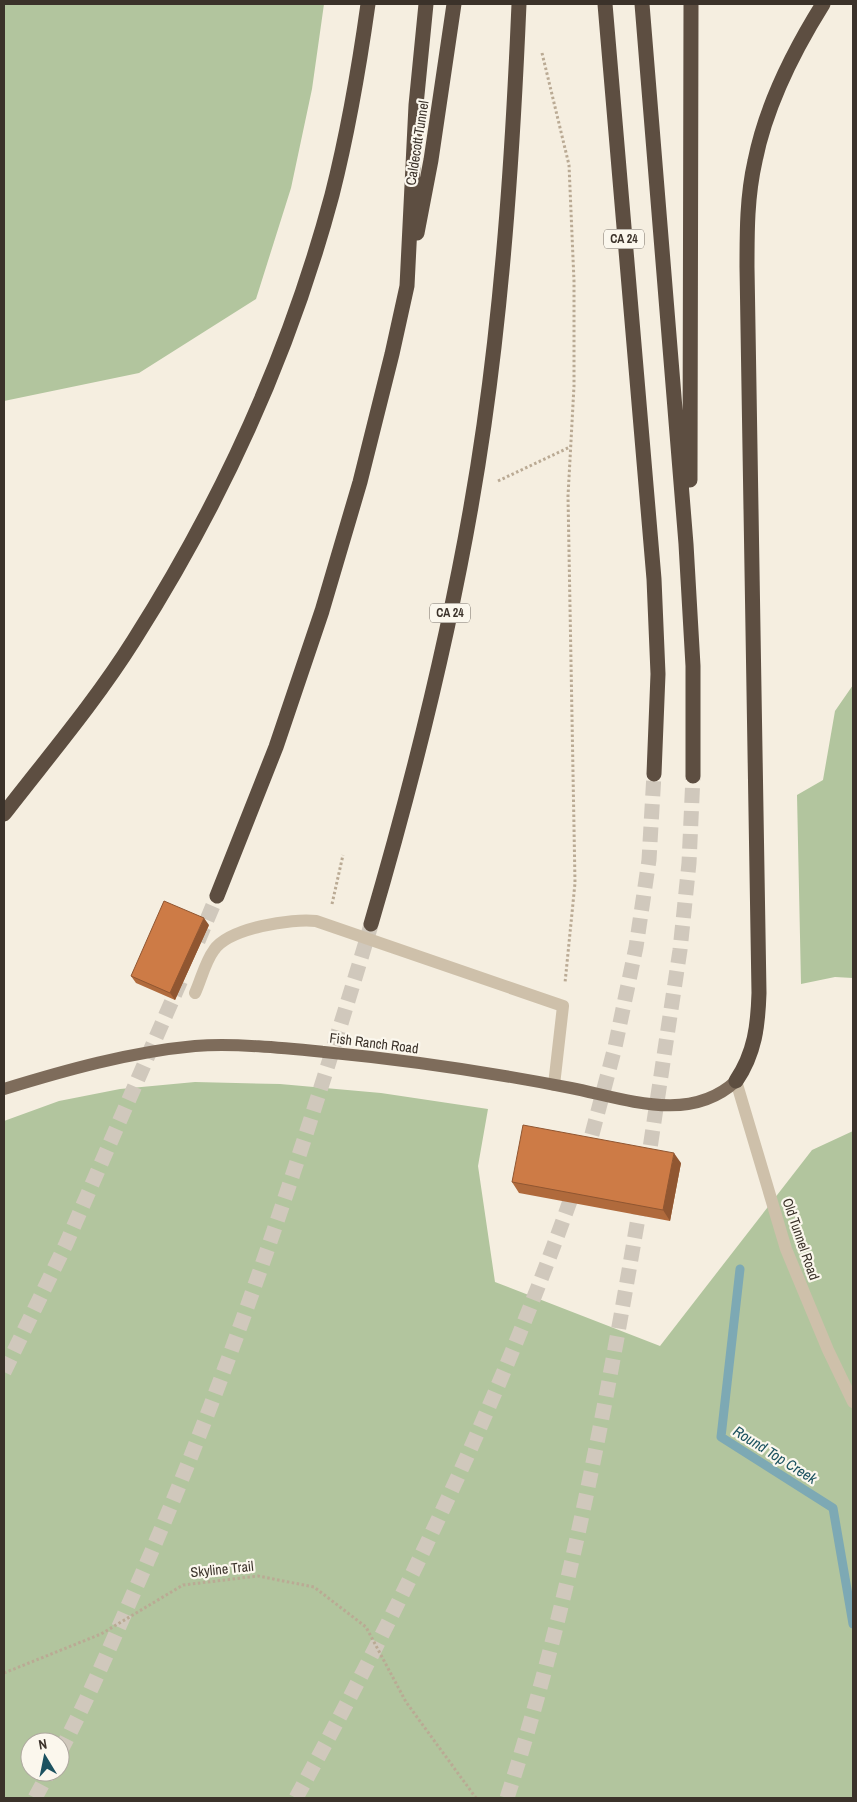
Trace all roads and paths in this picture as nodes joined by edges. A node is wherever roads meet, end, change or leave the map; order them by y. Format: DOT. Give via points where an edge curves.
graph roads {
  1 [pos="368,4"];
  2 [pos="426,4"];
  3 [pos="454,4"];
  4 [pos="519,4"];
  5 [pos="605,4"];
  6 [pos="642,4"];
  7 [pos="691,4"];
  8 [pos="823,4"];
  9 [pos="542,51"];
  10 [pos="407,286"];
  11 [pos="570,448"];
  12 [pos="473,494"];
  13 [pos="690,597"];
  14 [pos="654,774"];
  15 [pos="693,776"];
  16 [pos="4,814"];
  17 [pos="343,856"];
  18 [pos="217,896"];
  19 [pos="327,924"];
  20 [pos="371,924"];
  21 [pos="195,993"];
  22 [pos="563,1006"];
  23 [pos="736,1081"];
  24 [pos="554,1085"];
  25 [pos="4,1089"];
  26 [pos="853,1402"];
  27 [pos="4,1673"];
  28 [pos="476,1798"];
  1 -- 16 [label="highway" via="356,84 332,194 306,278 254,415 223,483 175,573 133,642 72,730"];
  2 -- 10 [label="highway" via="416,105"];
  3 -- 10 [label="highway, Caldecott Tunnel" via="431,160"];
  4 -- 12 [label="highway, CA 24" via="507,231 493,361"];
  5 -- 14 [label="highway, CA 24" via="655,588 658,674"];
  6 -- 13 [label="highway, CA 24"];
  7 -- 13 [label="highway"];
  8 -- 23 [label="highway" via="795,52 770,109 755,160 749,202 746,267 758,1003 751,1054"];
  9 -- 11 [label="path" via="569,165 574,281 574,386"];
  10 -- 18 [label="highway" via="377,417 322,611 276,748"];
  11 -- 12 [label="path"];
  11 -- 22 [label="path" via="568,496 575,883"];
  12 -- 20 [label="highway, CA 24" via="433,692 400,826"];
  13 -- 15 [label="highway, CA 24"];
  17 -- 19 [label="path"];
  19 -- 21 [label="street" via="303,919 282,922 232,938 214,950"];
  19 -- 22 [label="street"];
  22 -- 24 [label="street"];
  23 -- 24 [label="main road, Fish Ranch Road" via="710,1099 681,1106 640,1102"];
  23 -- 26 [label="street, Old Tunnel Road" via="786,1249"];
  24 -- 25 [label="main road, Fish Ranch Road" via="380,1058 284,1048 197,1046 128,1056"];
  27 -- 28 [label="path, Skyline Trail" via="101,1634 183,1584 258,1576 314,1587 366,1627 406,1702"];
}
